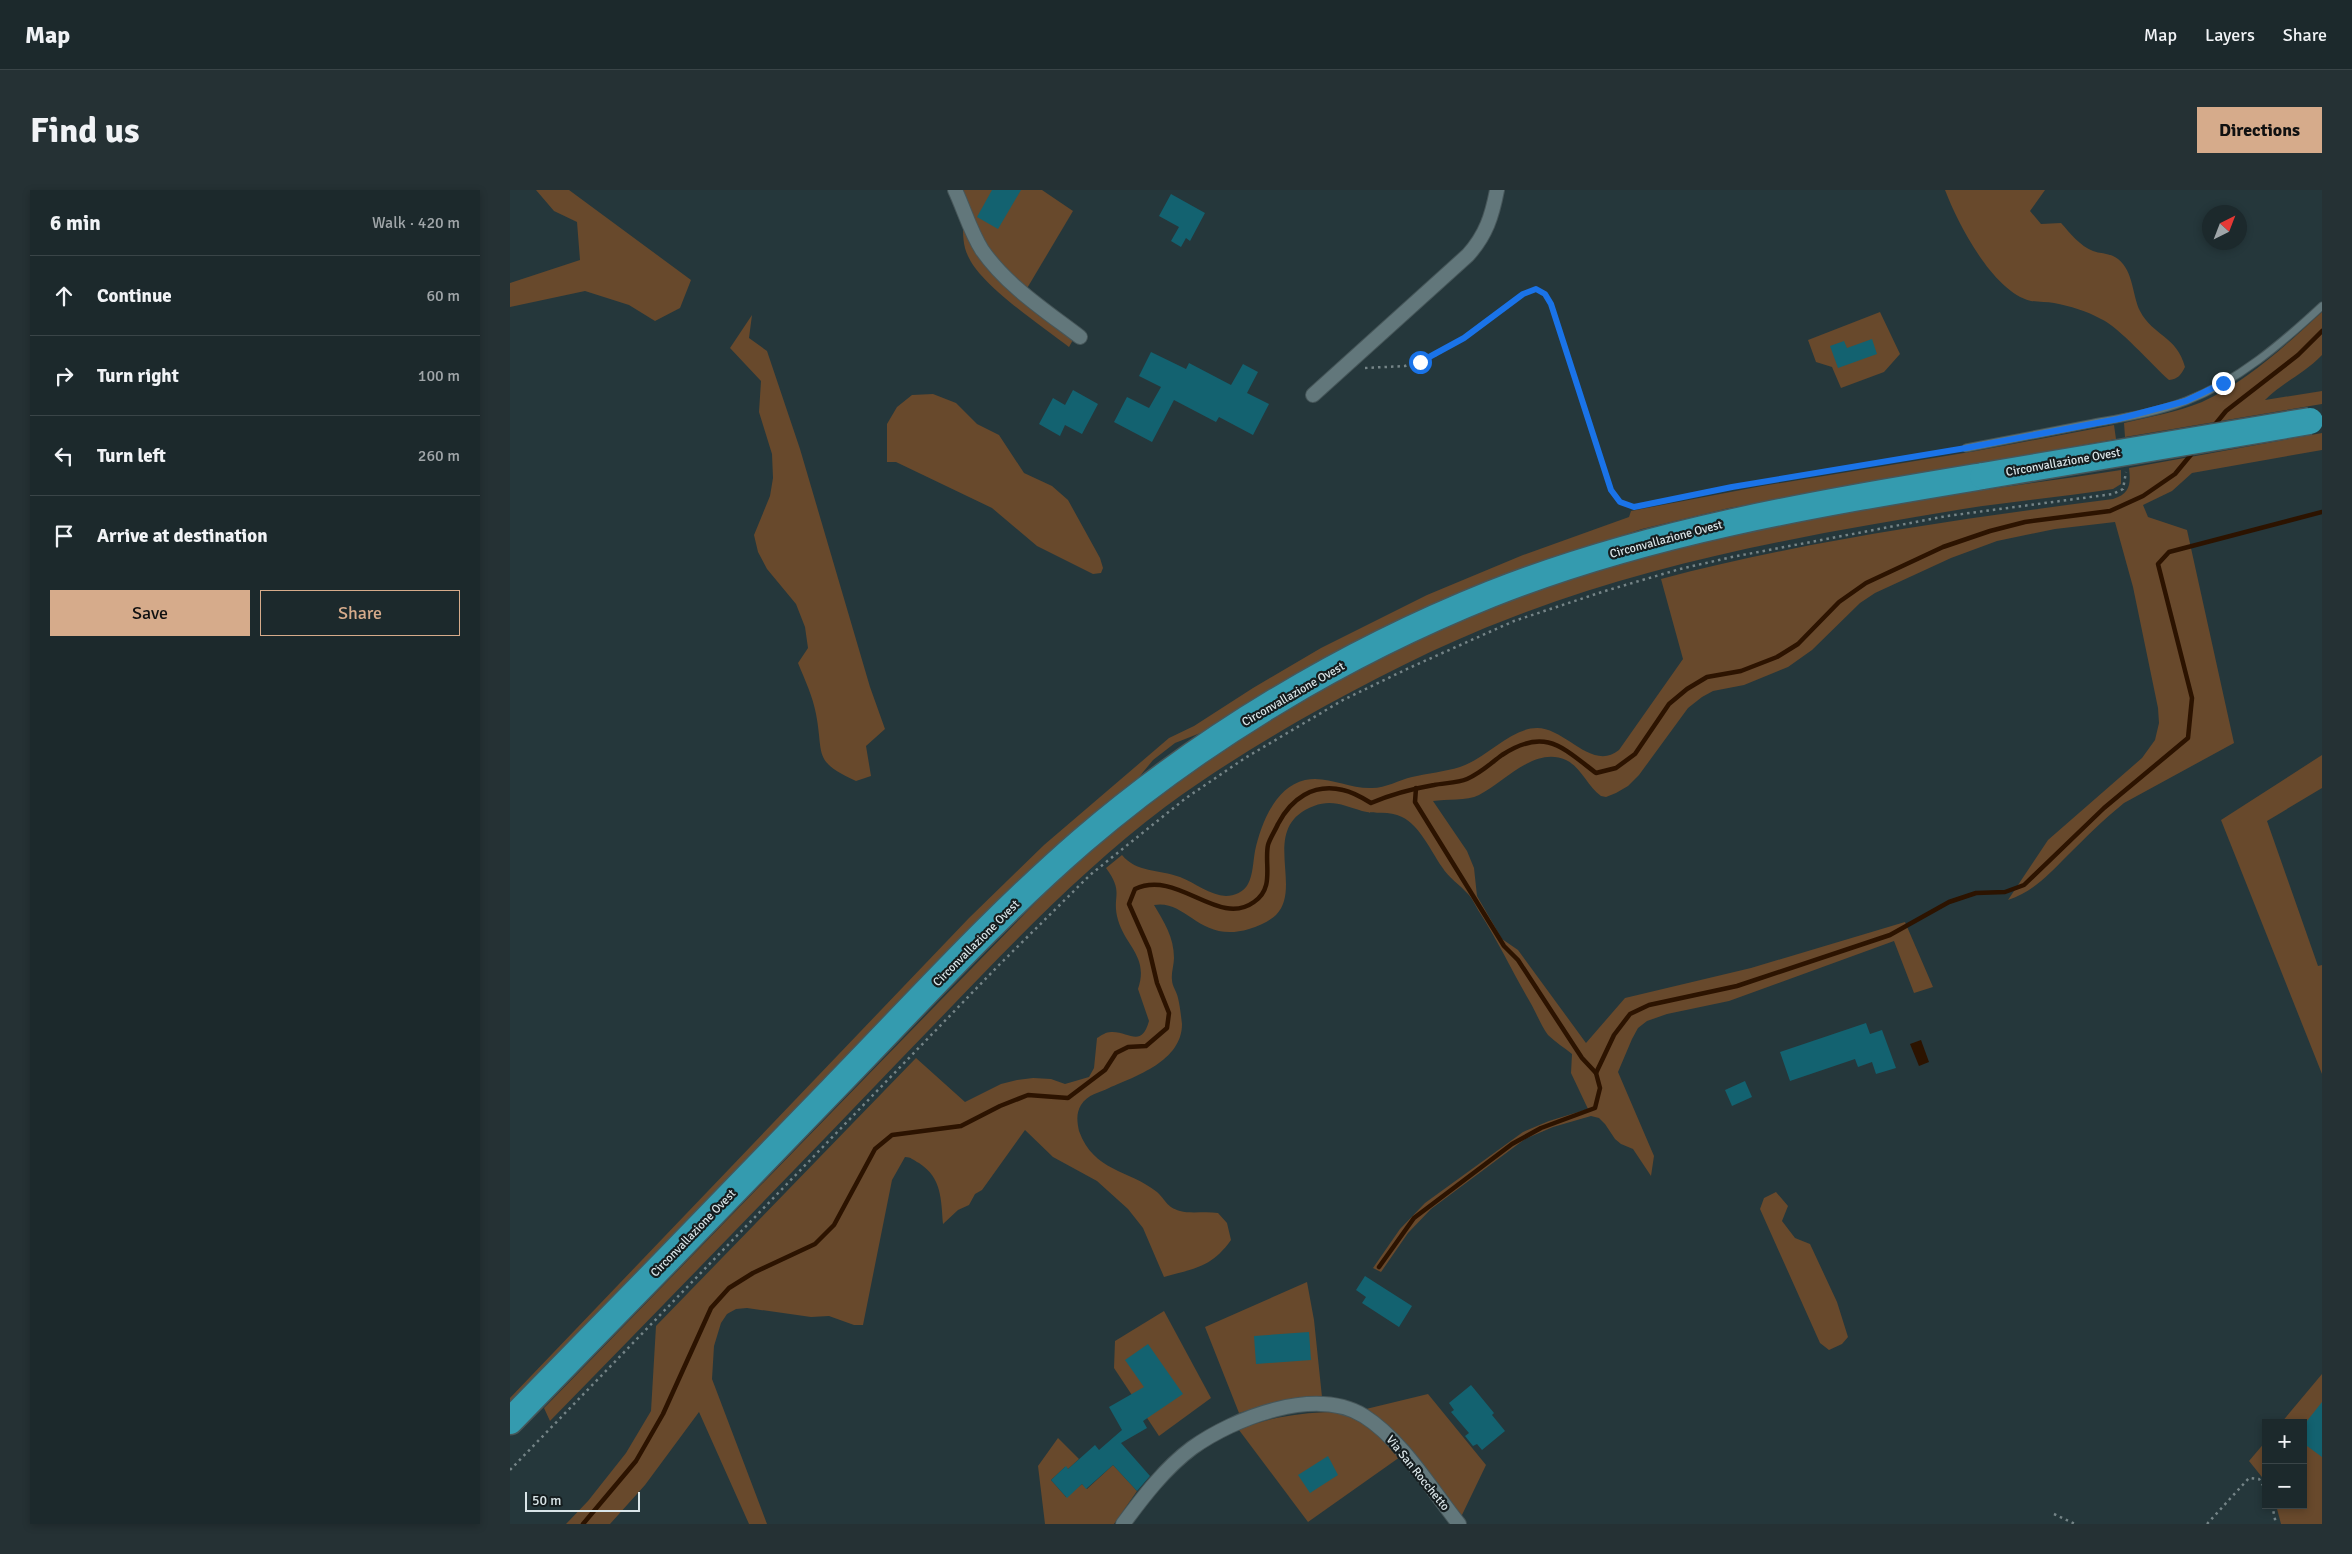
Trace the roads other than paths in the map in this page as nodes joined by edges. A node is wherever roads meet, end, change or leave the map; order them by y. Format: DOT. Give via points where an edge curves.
graph roads {
  1 [pos="955,190"];
  2 [pos="1497,190"];
  3 [pos="2322,306"];
  4 [pos="1080,337"];
  5 [pos="1313,396"];
  6 [pos="2316,420"];
  7 [pos="1966,448"];
  8 [pos="510,1421"];
  9 [pos="1123,1524"];
  10 [pos="1459,1524"];
  1 -- 4 [label="street" via="975,238 994,264 1022,292"];
  2 -- 5 [label="street" via="1491,219 1479,243"];
  3 -- 7 [label="lane" via="2246,369 2186,401 2118,419"];
  6 -- 8 [label="highway, Circonvallazione Ovest, bridge" via="1738,519 1651,541 1489,595 1412,629 1327,673 1259,713 1183,764 1125,806 1041,879 954,964"];
  9 -- 10 [label="street, Via San Rocchetto" via="1177,1462 1214,1434 1268,1412 1304,1404 1323,1404 1355,1411 1381,1429 1400,1448"];
}
